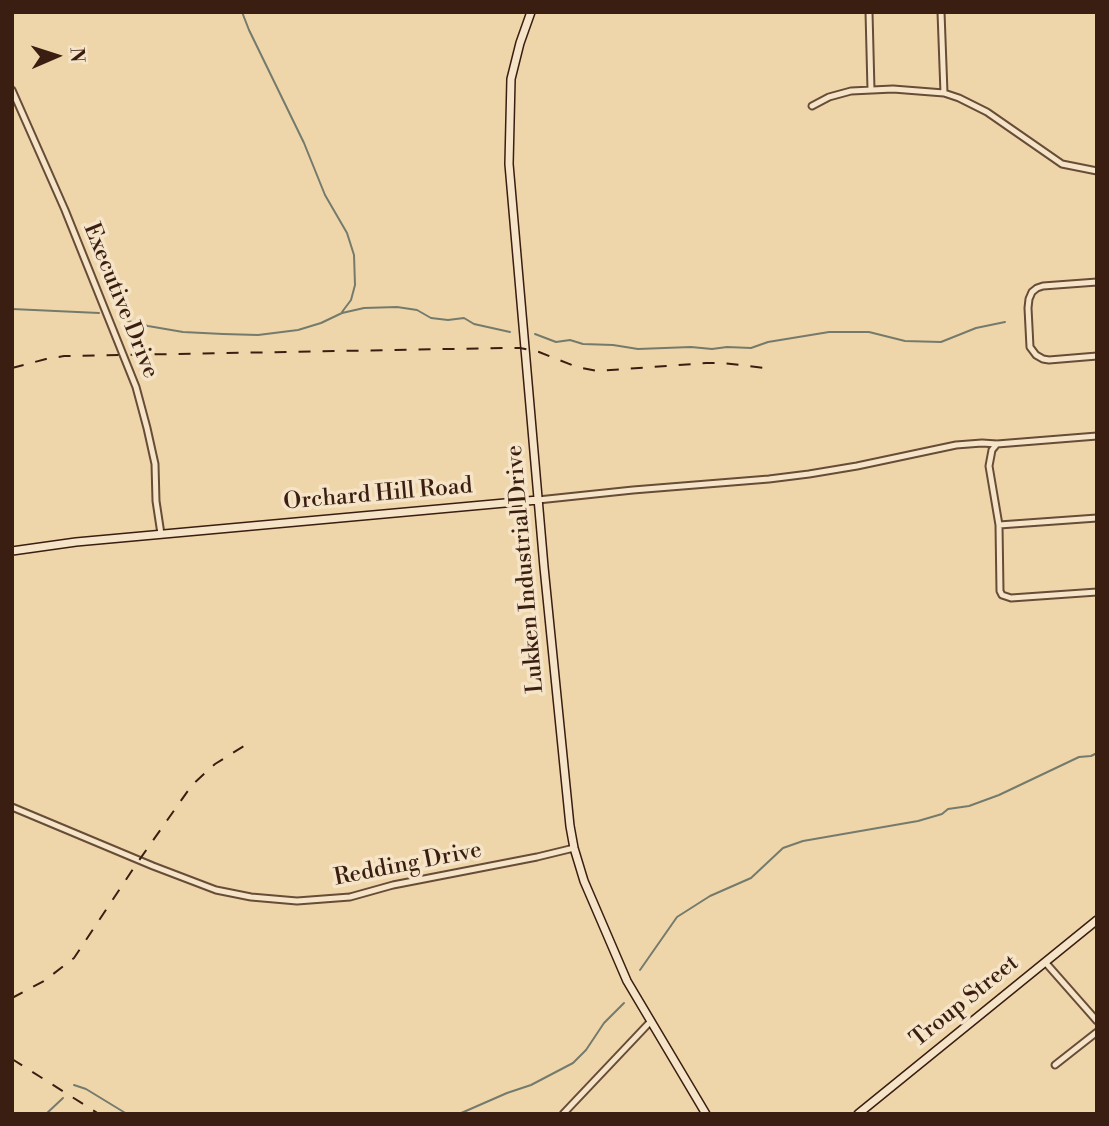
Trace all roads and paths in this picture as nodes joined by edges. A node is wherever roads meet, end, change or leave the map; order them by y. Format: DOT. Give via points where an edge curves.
graph roads {
  1 [pos="531,12"];
  2 [pos="869,12"];
  3 [pos="941,12"];
  4 [pos="12,90"];
  5 [pos="871,90"];
  6 [pos="944,93"];
  7 [pos="812,106"];
  8 [pos="1097,171"];
  9 [pos="1097,282"];
  10 [pos="1097,356"];
  11 [pos="1097,436"];
  12 [pos="997,444"];
  13 [pos="538,500"];
  14 [pos="1097,519"];
  15 [pos="999,525"];
  16 [pos="161,534"];
  17 [pos="12,551"];
  18 [pos="1097,592"];
  19 [pos="12,807"];
  20 [pos="574,848"];
  21 [pos="1097,920"];
  22 [pos="1045,962"];
  23 [pos="651,1021"];
  24 [pos="1097,1021"];
  25 [pos="1097,1032"];
  26 [pos="1055,1065"];
  27 [pos="563,1114"];
  28 [pos="704,1114"];
  29 [pos="858,1114"];
  1 -- 13 [label="main road, Lukken Industrial Drive" via="512,79 509,164"];
  2 -- 5 [label="street"];
  3 -- 6 [label="street"];
  4 -- 16 [label="street, Executive Drive" via="136,387 155,464"];
  5 -- 6 [label="street"];
  5 -- 7 [label="street" via="829,97"];
  6 -- 8 [label="street" via="987,112 1062,164"];
  9 -- 10 [label="street" via="1043,286 1032,292 1028,308 1030,347 1036,355 1049,360"];
  11 -- 12 [label="street, Orchard Hill Road"];
  12 -- 13 [label="street, Orchard Hill Road" via="956,445 782,478"];
  12 -- 15 [label="street" via="989,466"];
  13 -- 16 [label="main road, Orchard Hill Road"];
  13 -- 20 [label="main road, Lukken Industrial Drive"];
  14 -- 15 [label="street"];
  15 -- 18 [label="street" via="1002,595"];
  16 -- 17 [label="main road, Orchard Hill Road"];
  19 -- 20 [label="street, Redding Drive" via="216,890 297,901 350,897"];
  20 -- 23 [label="main road, Lukken Industrial Drive" via="627,981"];
  21 -- 22 [label="main road, Troup Street"];
  22 -- 24 [label="street"];
  22 -- 29 [label="main road, Troup Street"];
  23 -- 27 [label="street"];
  23 -- 28 [label="main road, Lukken Industrial Drive"];
  25 -- 26 [label="street"];
}
